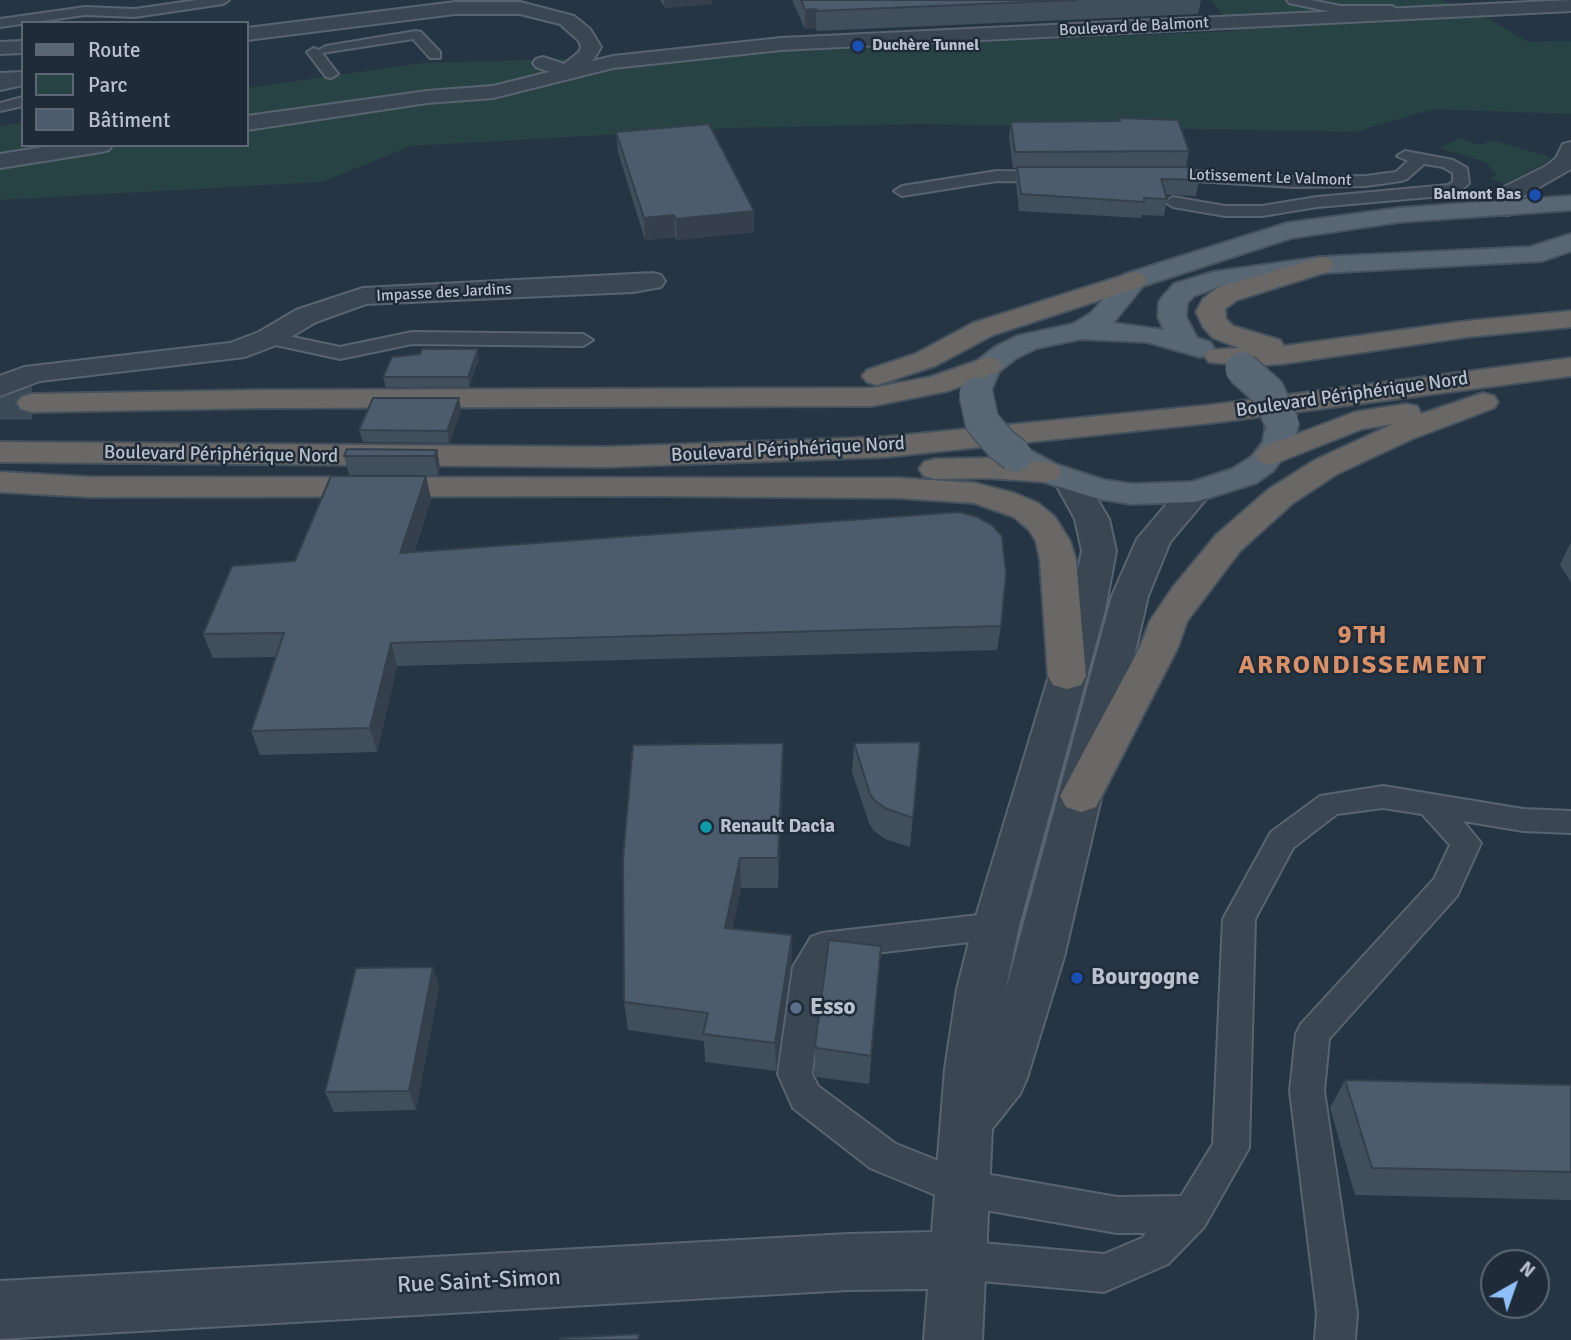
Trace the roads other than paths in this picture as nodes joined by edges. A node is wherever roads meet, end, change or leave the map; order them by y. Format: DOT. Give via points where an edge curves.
graph roads {
  1 [pos="223,0"];
  2 [pos="1283,0"];
  3 [pos="1571,5"];
  4 [pos="1294,10"];
  5 [pos="401,15"];
  6 [pos="0,23"];
  7 [pos="248,34"];
  8 [pos="21,47"];
  9 [pos="591,47"];
  10 [pos="0,48"];
  11 [pos="320,51"];
  12 [pos="550,52"];
  13 [pos="696,52"];
  14 [pos="294,55"];
  15 [pos="435,55"];
  16 [pos="566,72"];
  17 [pos="331,74"];
  18 [pos="0,79"];
  19 [pos="21,79"];
  20 [pos="21,80"];
  21 [pos="0,86"];
  22 [pos="427,97"];
  23 [pos="21,102"];
  24 [pos="0,107"];
  25 [pos="248,123"];
  26 [pos="88,147"];
  27 [pos="1571,149"];
  28 [pos="1400,155"];
  29 [pos="1422,157"];
  30 [pos="0,161"];
  31 [pos="1139,175"];
  32 [pos="1072,177"];
  33 [pos="1452,190"];
  34 [pos="902,191"];
  35 [pos="1172,202"];
  36 [pos="1571,203"];
  37 [pos="1507,208"];
  38 [pos="1478,210"];
  39 [pos="1571,232"];
  40 [pos="1571,242"];
  41 [pos="1533,255"];
  42 [pos="1321,265"];
  43 [pos="1571,267"];
  44 [pos="652,281"];
  45 [pos="1134,281"];
  46 [pos="1571,319"];
  47 [pos="1081,331"];
  48 [pos="270,338"];
  49 [pos="583,340"];
  50 [pos="1185,343"];
  51 [pos="1571,343"];
  52 [pos="1303,351"];
  53 [pos="1230,362"];
  54 [pos="988,366"];
  55 [pos="1571,367"];
  56 [pos="0,387"];
  57 [pos="1571,390"];
  58 [pos="801,396"];
  59 [pos="1483,402"];
  60 [pos="16,427"];
  61 [pos="1271,455"];
  62 [pos="1058,477"];
  63 [pos="0,482"];
  64 [pos="654,486"];
  65 [pos="1195,492"];
  66 [pos="1067,676"];
  67 [pos="1081,796"];
  68 [pos="1433,807"];
  69 [pos="1571,821"];
  70 [pos="996,926"];
  71 [pos="968,1120"];
  72 [pos="962,1188"];
  73 [pos="1191,1214"];
  74 [pos="958,1260"];
  75 [pos="0,1310"];
  76 [pos="953,1340"];
  77 [pos="1335,1340"];
  1 -- 6 [label="lane" via="135,13 85,11"];
  2 -- 4 [label="lane"];
  3 -- 4 [label="street, Boulevard de Balmont"];
  4 -- 13 [label="street, Boulevard de Balmont"];
  5 -- 7 [label="street"];
  5 -- 9 [label="street" via="455,8 520,8 567,20"];
  5 -- 12 [label="street" via="508,16 538,24"];
  8 -- 10 [label="street"];
  9 -- 12 [label="street, Boulevard de Balmont"];
  9 -- 13 [label="street, Boulevard de Balmont"];
  9 -- 16 [label="street" via="582,61"];
  11 -- 14 [label="street"];
  11 -- 15 [label="lane" via="416,35"];
  11 -- 17 [label="lane"];
  12 -- 16 [label="street"];
  12 -- 22 [label="street, Boulevard de Balmont" via="521,74"];
  13 -- 16 [label="street, Boulevard de Balmont"];
  16 -- 22 [label="street, Boulevard de Balmont" via="493,92"];
  18 -- 19 [label="street"];
  20 -- 21 [label="lane"];
  22 -- 25 [label="street"];
  23 -- 24 [label="lane"];
  26 -- 30 [label="street"];
  27 -- 37 [label="street" via="1554,171 1511,193"];
  28 -- 29 [label="lane"];
  29 -- 31 [label="lane, Lotissement Le Valmont" via="1401,176 1366,181"];
  29 -- 33 [label="lane" via="1461,171 1461,183"];
  32 -- 34 [label="lane" via="997,177"];
  33 -- 35 [label="lane, Lotissement Le Valmont" via="1262,211 1225,211"];
  33 -- 38 [label="lane"];
  36 -- 37 [label="main road"];
  37 -- 38 [label="main road"];
  37 -- 39 [label="main road"];
  37 -- 41 [label="main road" via="1501,226 1505,234"];
  38 -- 45 [label="main road" via="1399,215 1287,231"];
  40 -- 41 [label="main road"];
  41 -- 42 [label="main road"];
  41 -- 43 [label="main road"];
  42 -- 50 [label="main road" via="1213,280 1184,290 1171,309"];
  42 -- 52 [label="highway" via="1227,295 1210,312 1218,328 1234,337"];
  44 -- 48 [label="street, Impasse des Jardins" via="363,296 306,316"];
  45 -- 47 [label="main road" via="1101,318"];
  45 -- 58 [label="highway" via="983,329 907,368"];
  46 -- 52 [label="highway"];
  47 -- 50 [label="main road" via="1148,334"];
  47 -- 54 [label="main road" via="1027,342"];
  48 -- 49 [label="lane" via="340,353 412,338"];
  48 -- 56 [label="street, Impasse des Jardins" via="235,351 34,373"];
  50 -- 53 [label="main road"];
  51 -- 60 [label="highway, Boulevard Périphérique Nord" via="1054,406 813,424 525,432"];
  52 -- 53 [label="highway"];
  53 -- 61 [label="main road, bridge" via="1268,392 1282,423 1279,443"];
  54 -- 58 [label="highway" via="899,394"];
  54 -- 62 [label="main road, bridge" via="976,394 982,422 1015,455"];
  55 -- 60 [label="highway, Boulevard Périphérique Nord" via="1173,419 885,447 607,457"];
  57 -- 59 [label="highway"];
  58 -- 60 [label="highway"];
  59 -- 61 [label="highway" via="1354,422"];
  59 -- 67 [label="highway" via="1401,432 1326,467 1281,496 1228,543 1169,621"];
  61 -- 65 [label="main road" via="1244,476"];
  62 -- 64 [label="highway" via="957,468"];
  62 -- 65 [label="main road" via="1132,494"];
  62 -- 66 [label="street" via="1092,519 1100,551"];
  63 -- 64 [label="highway" via="90,487"];
  64 -- 66 [label="highway" via="938,490 990,496 1016,505 1043,524 1056,547"];
  65 -- 67 [label="street" via="1154,539 1134,584"];
  66 -- 70 [label="street"];
  67 -- 71 [label="street" via="1040,957 1002,1078"];
  68 -- 69 [label="lane" via="1523,820"];
  68 -- 73 [label="lane" via="1382,797 1330,804 1282,840 1239,919 1231,1148"];
  68 -- 77 [label="lane" via="1466,844 1446,887 1313,1034 1307,1091 1337,1314"];
  70 -- 71 [label="street" via="979,1002"];
  70 -- 72 [label="lane" via="822,946 809,967 795,1074 805,1097 883,1156"];
  71 -- 72 [label="street"];
  72 -- 73 [label="lane" via="1117,1215"];
  72 -- 74 [label="street"];
  73 -- 74 [label="lane" via="1155,1251 1104,1273"];
  74 -- 75 [label="street, Rue Saint-Simon" via="848,1262"];
  74 -- 76 [label="street"];
}
